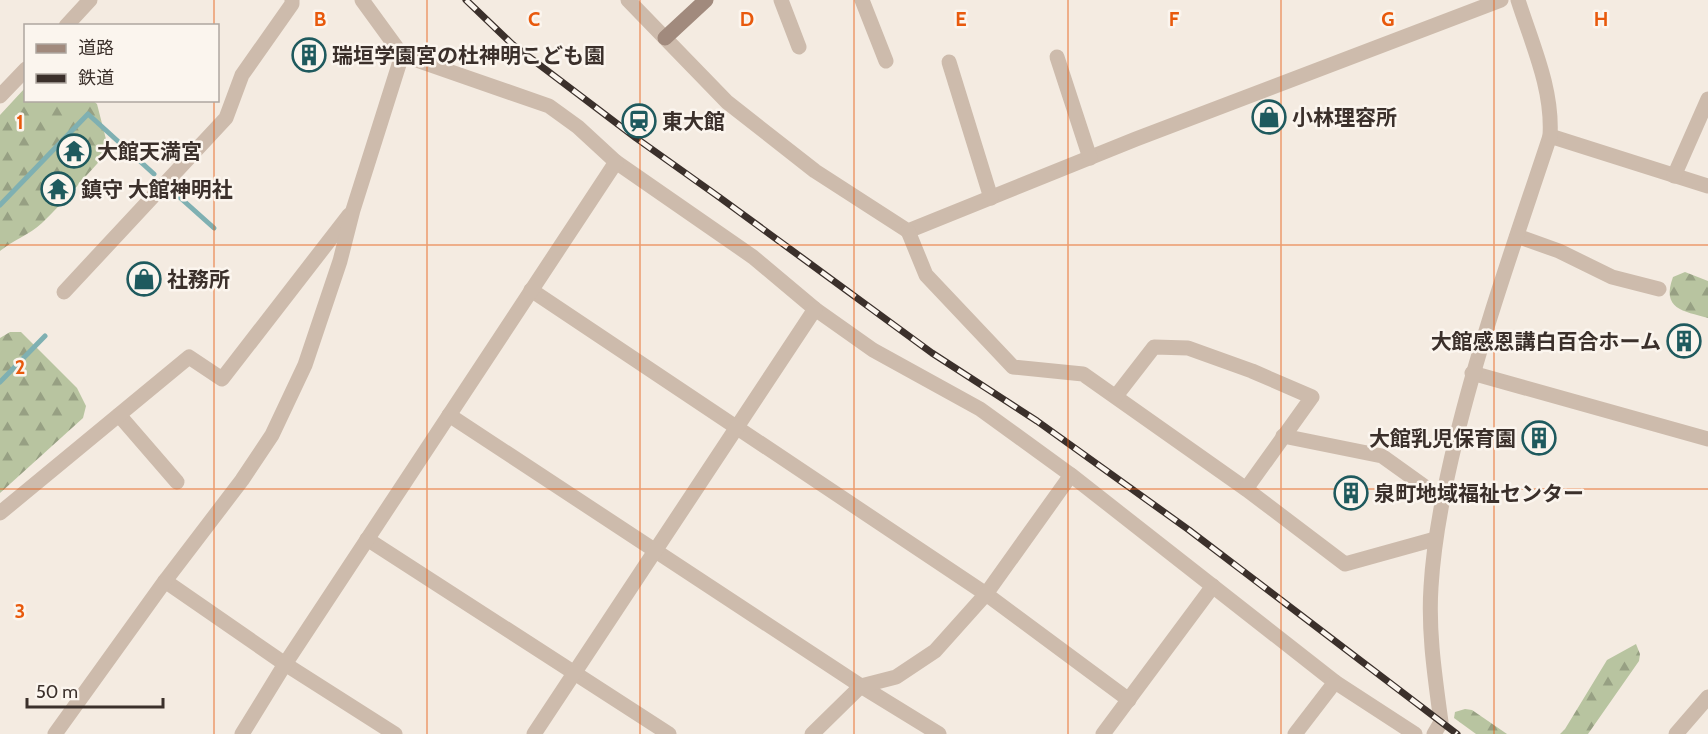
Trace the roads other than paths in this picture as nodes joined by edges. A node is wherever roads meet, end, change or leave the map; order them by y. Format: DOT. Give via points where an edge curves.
graph roads {
  1 [pos="90,0"];
  2 [pos="292,0"];
  3 [pos="362,0"];
  4 [pos="628,0"];
  5 [pos="706,0"];
  6 [pos="781,0"];
  7 [pos="862,0"];
  8 [pos="1501,0"];
  9 [pos="1518,0"];
  10 [pos="68,24"];
  11 [pos="665,38"];
  12 [pos="799,47"];
  13 [pos="402,55"];
  14 [pos="1057,57"];
  15 [pos="886,61"];
  16 [pos="949,62"];
  17 [pos="24,71"];
  18 [pos="0,96"];
  19 [pos="1708,99"];
  20 [pos="1550,135"];
  21 [pos="1090,158"];
  22 [pos="616,162"];
  23 [pos="1674,176"];
  24 [pos="1708,186"];
  25 [pos="991,198"];
  26 [pos="353,210"];
  27 [pos="908,231"];
  28 [pos="1517,236"];
  29 [pos="1659,288"];
  30 [pos="531,290"];
  31 [pos="64,292"];
  32 [pos="815,309"];
  33 [pos="1472,373"];
  34 [pos="1116,396"];
  35 [pos="119,415"];
  36 [pos="449,415"];
  37 [pos="737,427"];
  38 [pos="1283,436"];
  39 [pos="1708,439"];
  40 [pos="1071,475"];
  41 [pos="177,482"];
  42 [pos="1246,489"];
  43 [pos="1442,499"];
  44 [pos="0,513"];
  45 [pos="367,539"];
  46 [pos="1435,539"];
  47 [pos="655,550"];
  48 [pos="165,580"];
  49 [pos="1213,586"];
  50 [pos="986,594"];
  51 [pos="285,664"];
  52 [pos="575,674"];
  53 [pos="1335,682"];
  54 [pos="861,686"];
  55 [pos="1708,697"];
  56 [pos="1129,700"];
  57 [pos="923,724"];
  58 [pos="55,734"];
  59 [pos="242,734"];
  60 [pos="395,734"];
  61 [pos="534,734"];
  62 [pos="668,734"];
  63 [pos="812,734"];
  64 [pos="909,734"];
  65 [pos="939,734"];
  66 [pos="1103,734"];
  67 [pos="1295,734"];
  68 [pos="1415,734"];
  69 [pos="1434,734"];
  70 [pos="1676,734"];
  1 -- 10 [label="street"];
  2 -- 31 [label="street" via="242,75 226,118"];
  3 -- 13 [label="street"];
  4 -- 11 [label="street"];
  5 -- 11 [label="street"];
  6 -- 12 [label="street"];
  7 -- 15 [label="street"];
  8 -- 21 [label="street"];
  9 -- 20 [label="street" via="1547,91"];
  11 -- 27 [label="street" via="727,102 815,171"];
  13 -- 22 [label="street" via="549,106"];
  13 -- 26 [label="street"];
  14 -- 21 [label="street"];
  16 -- 25 [label="street"];
  17 -- 18 [label="street"];
  19 -- 23 [label="street"];
  20 -- 23 [label="street"];
  20 -- 28 [label="street"];
  21 -- 25 [label="street"];
  22 -- 30 [label="street"];
  22 -- 32 [label="street" via="753,257"];
  23 -- 24 [label="street"];
  25 -- 27 [label="street"];
  26 -- 35 [label="street" via="222,379 189,357"];
  26 -- 48 [label="street" via="305,365 272,435"];
  27 -- 34 [label="street" via="926,275 1013,368 1083,374"];
  28 -- 29 [label="street" via="1612,276"];
  28 -- 33 [label="street"];
  30 -- 36 [label="street"];
  30 -- 37 [label="street"];
  32 -- 37 [label="street"];
  32 -- 40 [label="street" via="873,350 980,409"];
  33 -- 39 [label="street"];
  33 -- 43 [label="street"];
  34 -- 38 [label="street" via="1154,347 1188,348 1312,397"];
  34 -- 42 [label="street"];
  35 -- 41 [label="street"];
  35 -- 44 [label="street"];
  36 -- 45 [label="street"];
  36 -- 47 [label="street"];
  37 -- 47 [label="street"];
  37 -- 50 [label="street"];
  38 -- 42 [label="street"];
  38 -- 43 [label="street" via="1382,456"];
  40 -- 49 [label="street"];
  40 -- 50 [label="street"];
  42 -- 46 [label="street" via="1345,564"];
  43 -- 46 [label="street"];
  45 -- 51 [label="street"];
  45 -- 52 [label="street"];
  46 -- 69 [label="street" via="1430,636 1441,722"];
  47 -- 52 [label="street"];
  47 -- 54 [label="street"];
  48 -- 51 [label="street"];
  48 -- 58 [label="street"];
  49 -- 53 [label="street"];
  49 -- 56 [label="street"];
  50 -- 54 [label="street" via="935,651 896,677"];
  50 -- 56 [label="street"];
  51 -- 59 [label="street"];
  51 -- 60 [label="street"];
  52 -- 61 [label="street"];
  52 -- 62 [label="street"];
  53 -- 67 [label="street"];
  53 -- 68 [label="street"];
  54 -- 57 [label="street"];
  54 -- 63 [label="street"];
  55 -- 70 [label="street"];
  56 -- 66 [label="street"];
  57 -- 64 [label="street"];
  57 -- 65 [label="street"];
}
